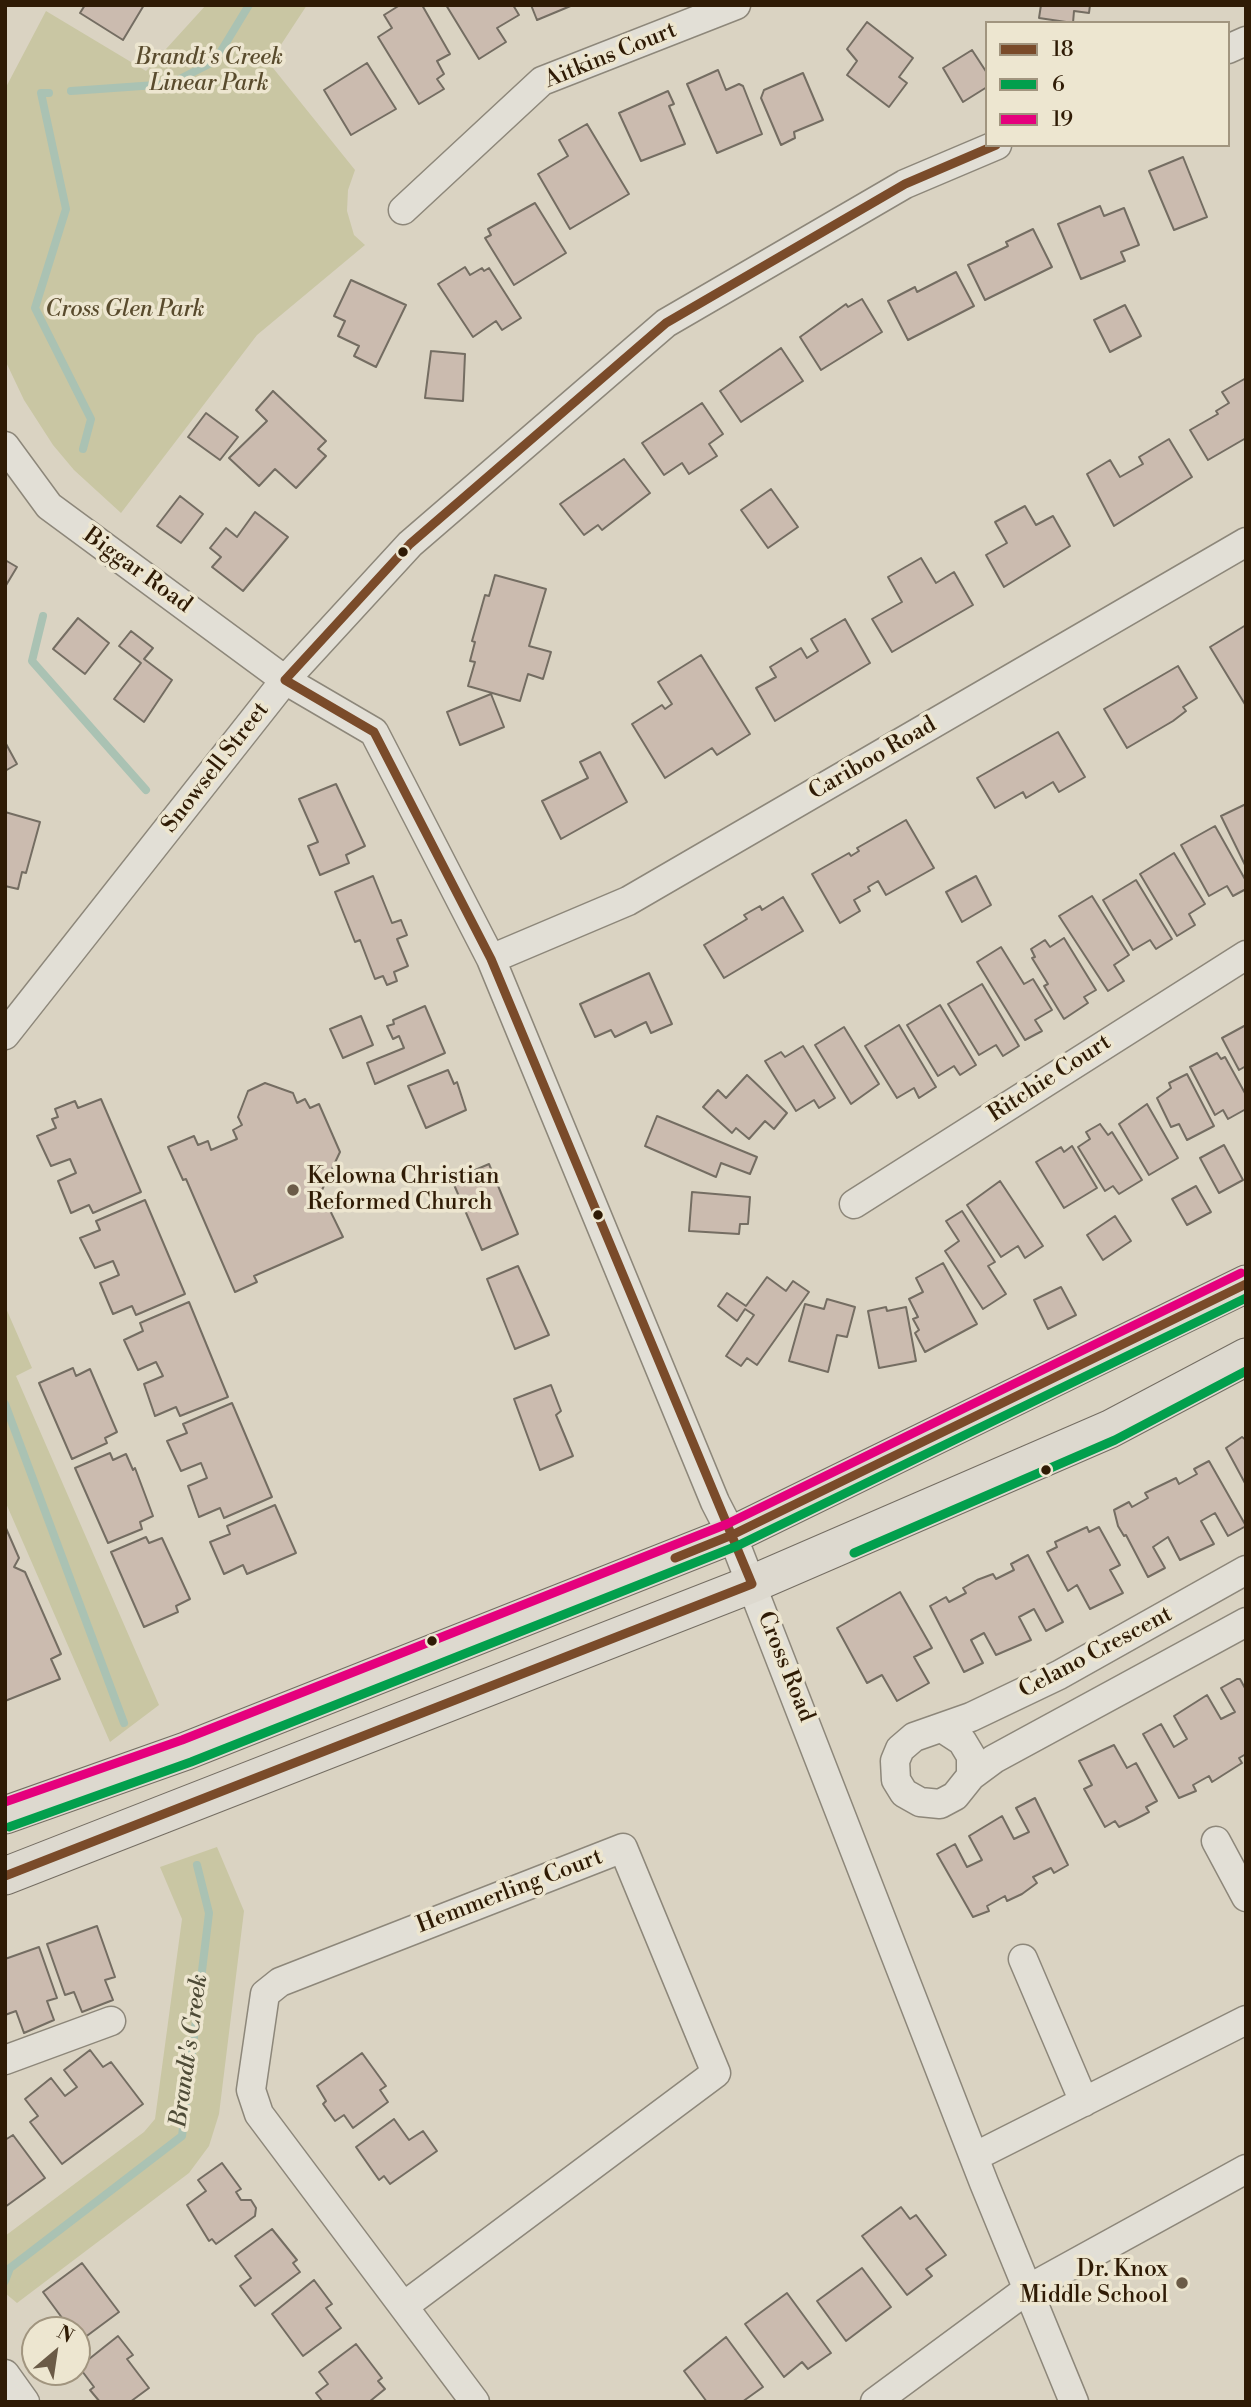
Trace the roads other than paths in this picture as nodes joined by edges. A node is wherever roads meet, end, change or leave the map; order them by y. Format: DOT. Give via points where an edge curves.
graph roads {
  1 [pos="736,5"];
  2 [pos="1246,41"];
  3 [pos="1230,48"];
  4 [pos="992,147"];
  5 [pos="403,210"];
  6 [pos="5,446"];
  7 [pos="1246,542"];
  8 [pos="285,680"];
  9 [pos="1246,954"];
  10 [pos="491,959"];
  11 [pos="5,1035"];
  12 [pos="853,1204"];
  13 [pos="1246,1284"];
  14 [pos="1246,1357"];
  15 [pos="732,1535"];
  16 [pos="1246,1570"];
  17 [pos="752,1584"];
  18 [pos="1246,1622"];
  19 [pos="942,1728"];
  20 [pos="971,1776"];
  21 [pos="5,1815"];
  22 [pos="1216,1841"];
  23 [pos="5,1876"];
  24 [pos="1246,1897"];
  25 [pos="1023,1959"];
  26 [pos="111,2021"];
  27 [pos="1246,2021"];
  28 [pos="5,2060"];
  29 [pos="1084,2102"];
  30 [pos="974,2157"];
  31 [pos="1246,2169"];
  32 [pos="1028,2289"];
  33 [pos="404,2306"];
  34 [pos="5,2374"];
  35 [pos="25,2402"];
  36 [pos="475,2402"];
  37 [pos="875,2402"];
  38 [pos="1074,2402"];
  1 -- 5 [label="street, Aitkins Court" via="542,81"];
  2 -- 3 [label="street"];
  4 -- 8 [label="street, Snowsell Street" via="905,184 666,323 410,544"];
  6 -- 8 [label="street, Biggar Road" via="48,506"];
  7 -- 10 [label="street, Cariboo Road" via="628,901"];
  8 -- 10 [label="street, Cross Road" via="374,732"];
  8 -- 11 [label="street, Snowsell Street"];
  9 -- 12 [label="street, Ritchie Court"];
  10 -- 15 [label="street, Cross Road"];
  13 -- 15 [label="main road"];
  14 -- 17 [label="main road" via="1110,1429"];
  15 -- 17 [label="street, Cross Road"];
  15 -- 21 [label="main road" via="186,1751"];
  16 -- 19 [label="street, Celano Crescent" via="1059,1675"];
  17 -- 23 [label="main road"];
  17 -- 30 [label="street, Cross Road"];
  18 -- 20 [label="street, Celano Crescent" via="994,1759"];
  19 -- 20 [label="street" via="967,1748"];
  19 -- 20 [label="street, Celano Crescent" via="914,1737 900,1749 896,1780 904,1793 920,1802 940,1804 955,1796"];
  22 -- 24 [label="street"];
  25 -- 29 [label="street"];
  26 -- 28 [label="street"];
  27 -- 29 [label="street"];
  29 -- 30 [label="street"];
  30 -- 32 [label="street, Cross Road"];
  31 -- 32 [label="street"];
  32 -- 37 [label="street"];
  32 -- 38 [label="street, Cross Road"];
  33 -- 33 [label="street, Hemmerling Court" via="259,2115 251,2090 265,1994 280,1982 624,1848 716,2073"];
  33 -- 36 [label="street, Hemmerling Court"];
  34 -- 35 [label="street"];
}
